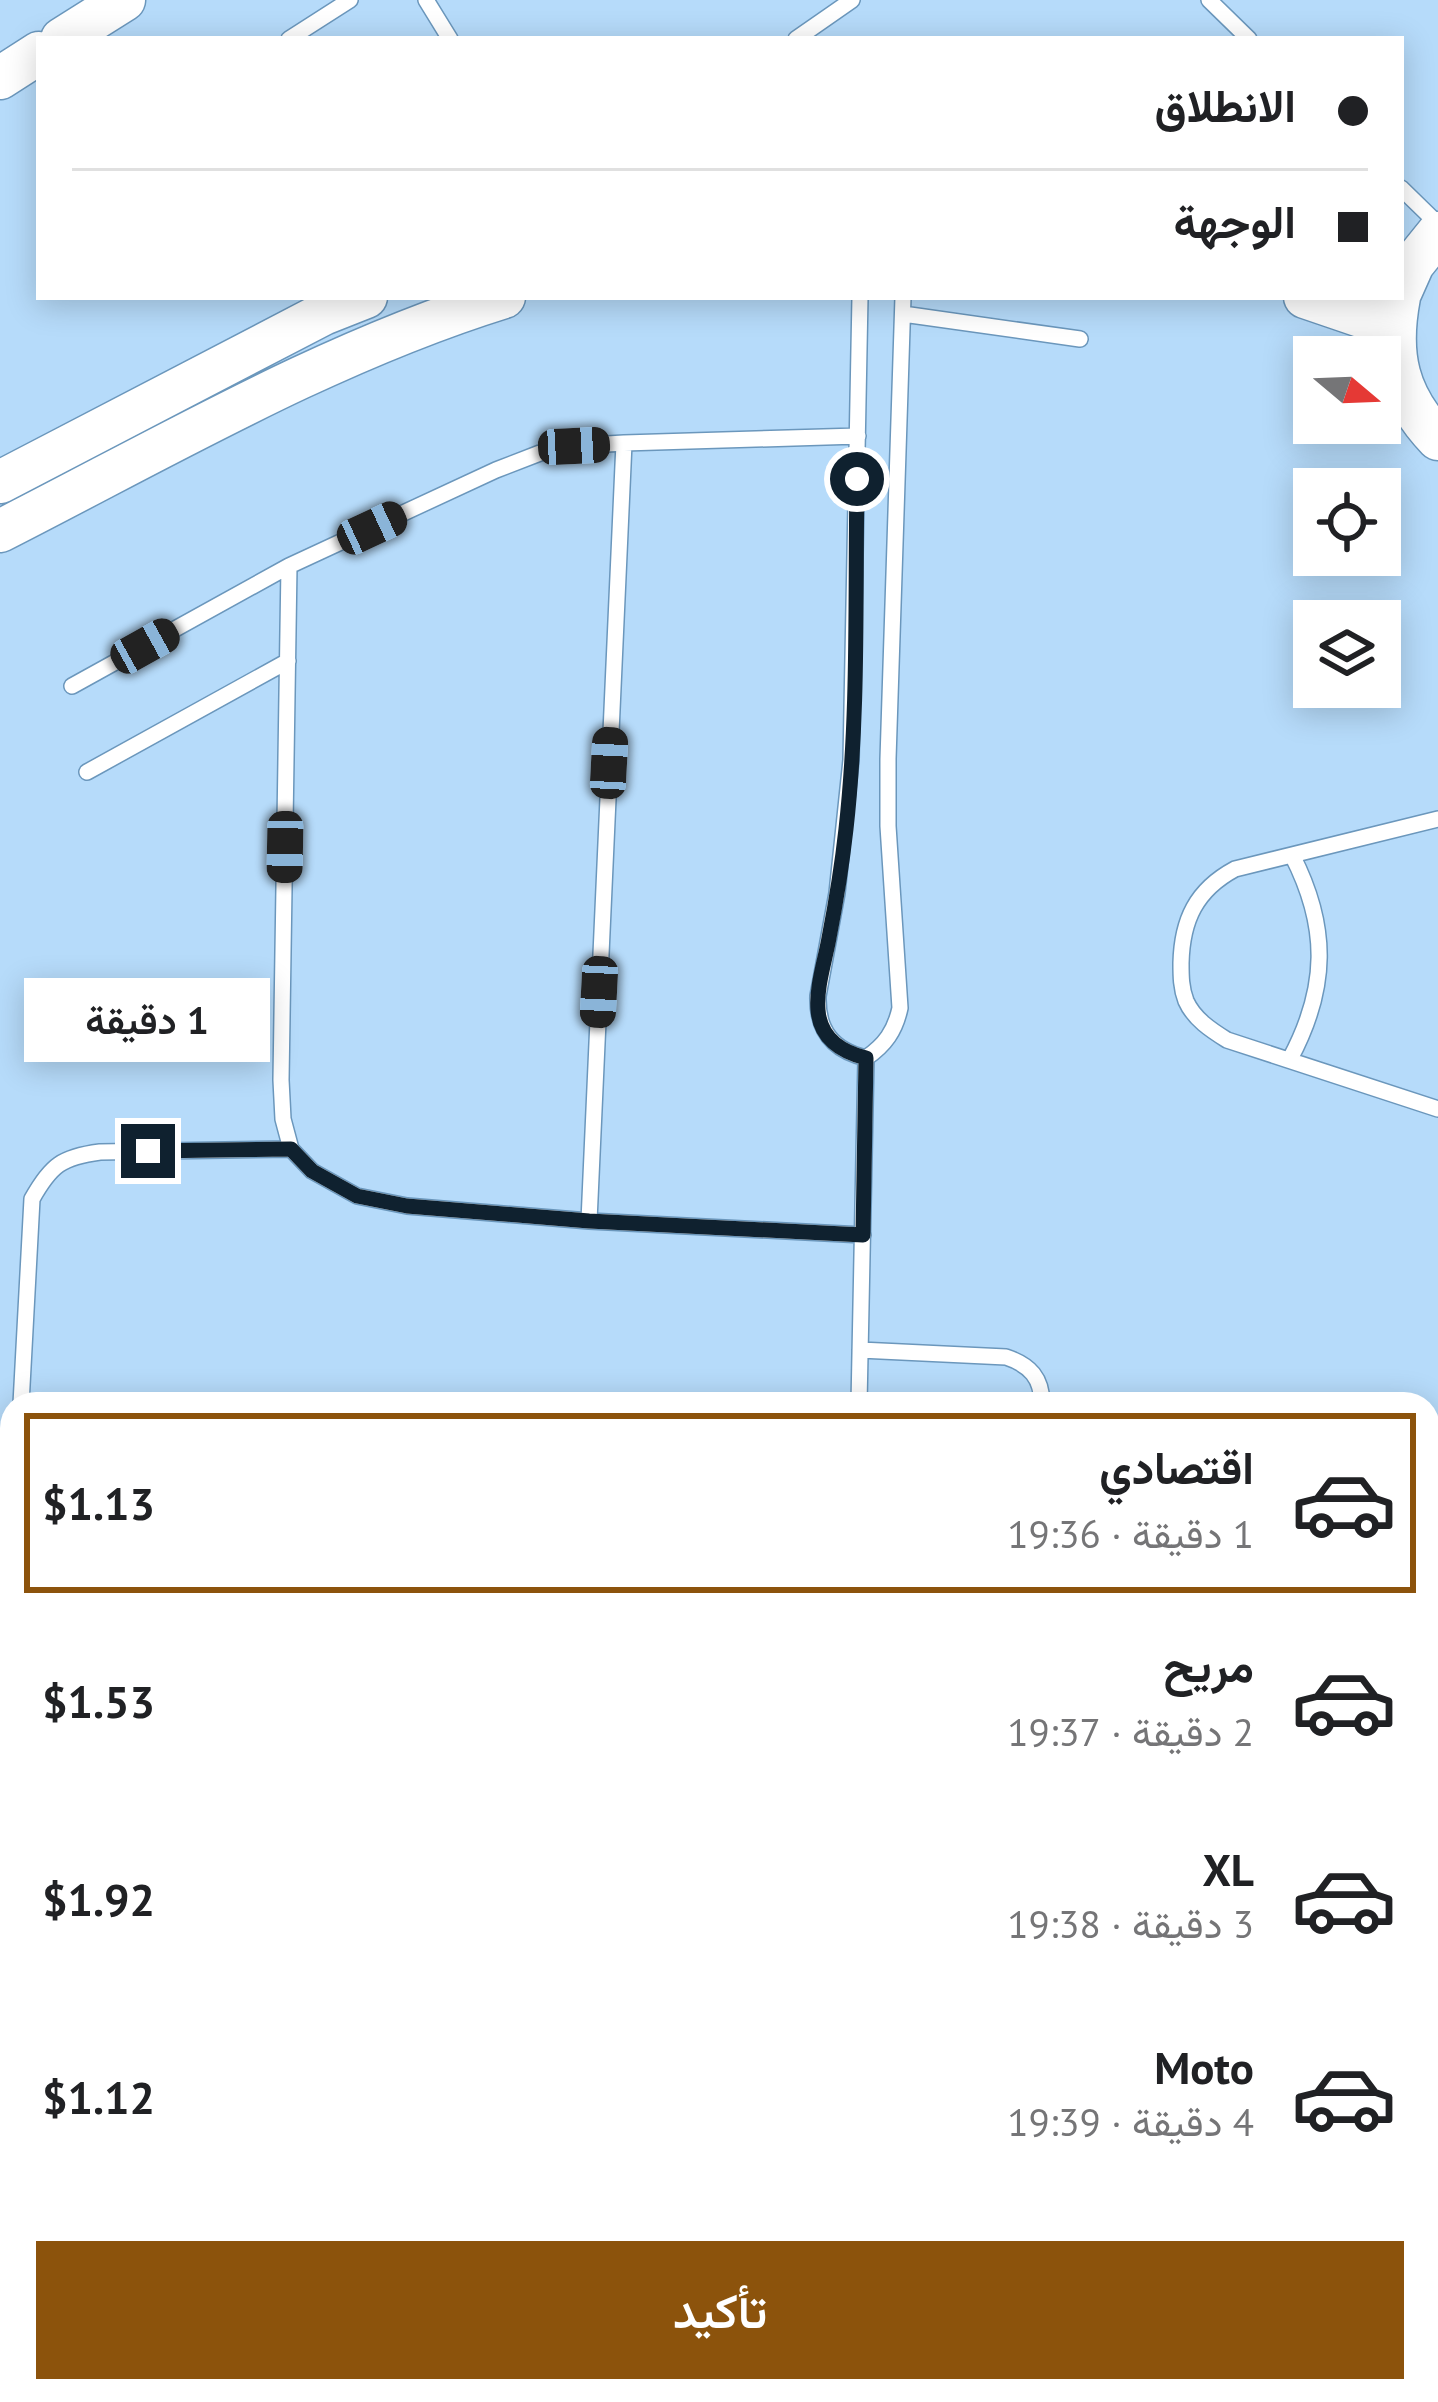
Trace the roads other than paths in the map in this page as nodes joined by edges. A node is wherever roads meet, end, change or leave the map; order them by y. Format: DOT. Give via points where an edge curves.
graph roads {
  1 [pos="124,0"];
  2 [pos="350,0"];
  3 [pos="426,0"];
  4 [pos="852,0"];
  5 [pos="1209,0"];
  6 [pos="67,36"];
  7 [pos="295,36"];
  8 [pos="448,36"];
  9 [pos="800,36"];
  10 [pos="1246,36"];
  11 [pos="36,55"];
  12 [pos="0,78"];
  13 [pos="1404,211"];
  14 [pos="1412,271"];
  15 [pos="358,300"];
  16 [pos="495,300"];
  17 [pos="860,300"];
  18 [pos="903,305"];
  19 [pos="1080,339"];
  20 [pos="858,436"];
  21 [pos="1438,439"];
  22 [pos="624,443"];
  23 [pos="0,482"];
  24 [pos="0,531"];
  25 [pos="290,566"];
  26 [pos="288,661"];
  27 [pos="73,686"];
  28 [pos="87,772"];
  29 [pos="1438,819"];
  30 [pos="1292,855"];
  31 [pos="866,1058"];
  32 [pos="1290,1059"];
  33 [pos="1438,1109"];
  34 [pos="291,1149"];
  35 [pos="589,1221"];
  36 [pos="863,1235"];
  37 [pos="860,1350"];
  38 [pos="22,1392"];
  39 [pos="859,1392"];
  40 [pos="1041,1392"];
  1 -- 6 [label="main road"];
  2 -- 7 [label="lane"];
  3 -- 8 [label="lane"];
  4 -- 9 [label="lane"];
  5 -- 10 [label="lane"];
  11 -- 12 [label="main road"];
  13 -- 14 [label="lane"];
  14 -- 21 [label="main road" via="1398,374 1418,418"];
  15 -- 23 [label="main road"];
  16 -- 24 [label="main road" via="334,360"];
  17 -- 20 [label="lane"];
  18 -- 19 [label="lane"];
  18 -- 31 [label="lane" via="888,803 901,1008 890,1037"];
  20 -- 22 [label="lane"];
  20 -- 31 [label="lane" via="851,760 818,1013 833,1044"];
  22 -- 25 [label="lane" via="540,453"];
  22 -- 35 [label="lane"];
  25 -- 26 [label="lane"];
  25 -- 27 [label="lane"];
  26 -- 28 [label="lane"];
  26 -- 34 [label="lane" via="281,1079"];
  29 -- 30 [label="lane"];
  30 -- 32 [label="lane" via="1315,911 1319,973"];
  30 -- 32 [label="lane" via="1234,869 1204,890 1185,922 1180,981 1209,1030"];
  31 -- 36 [label="lane"];
  32 -- 33 [label="lane"];
  34 -- 35 [label="lane" via="357,1196"];
  34 -- 38 [label="lane" via="100,1152 71,1156 46,1173 32,1199"];
  35 -- 36 [label="lane"];
  36 -- 37 [label="lane"];
  37 -- 39 [label="lane"];
  37 -- 40 [label="lane" via="1006,1357 1032,1370"];
}
